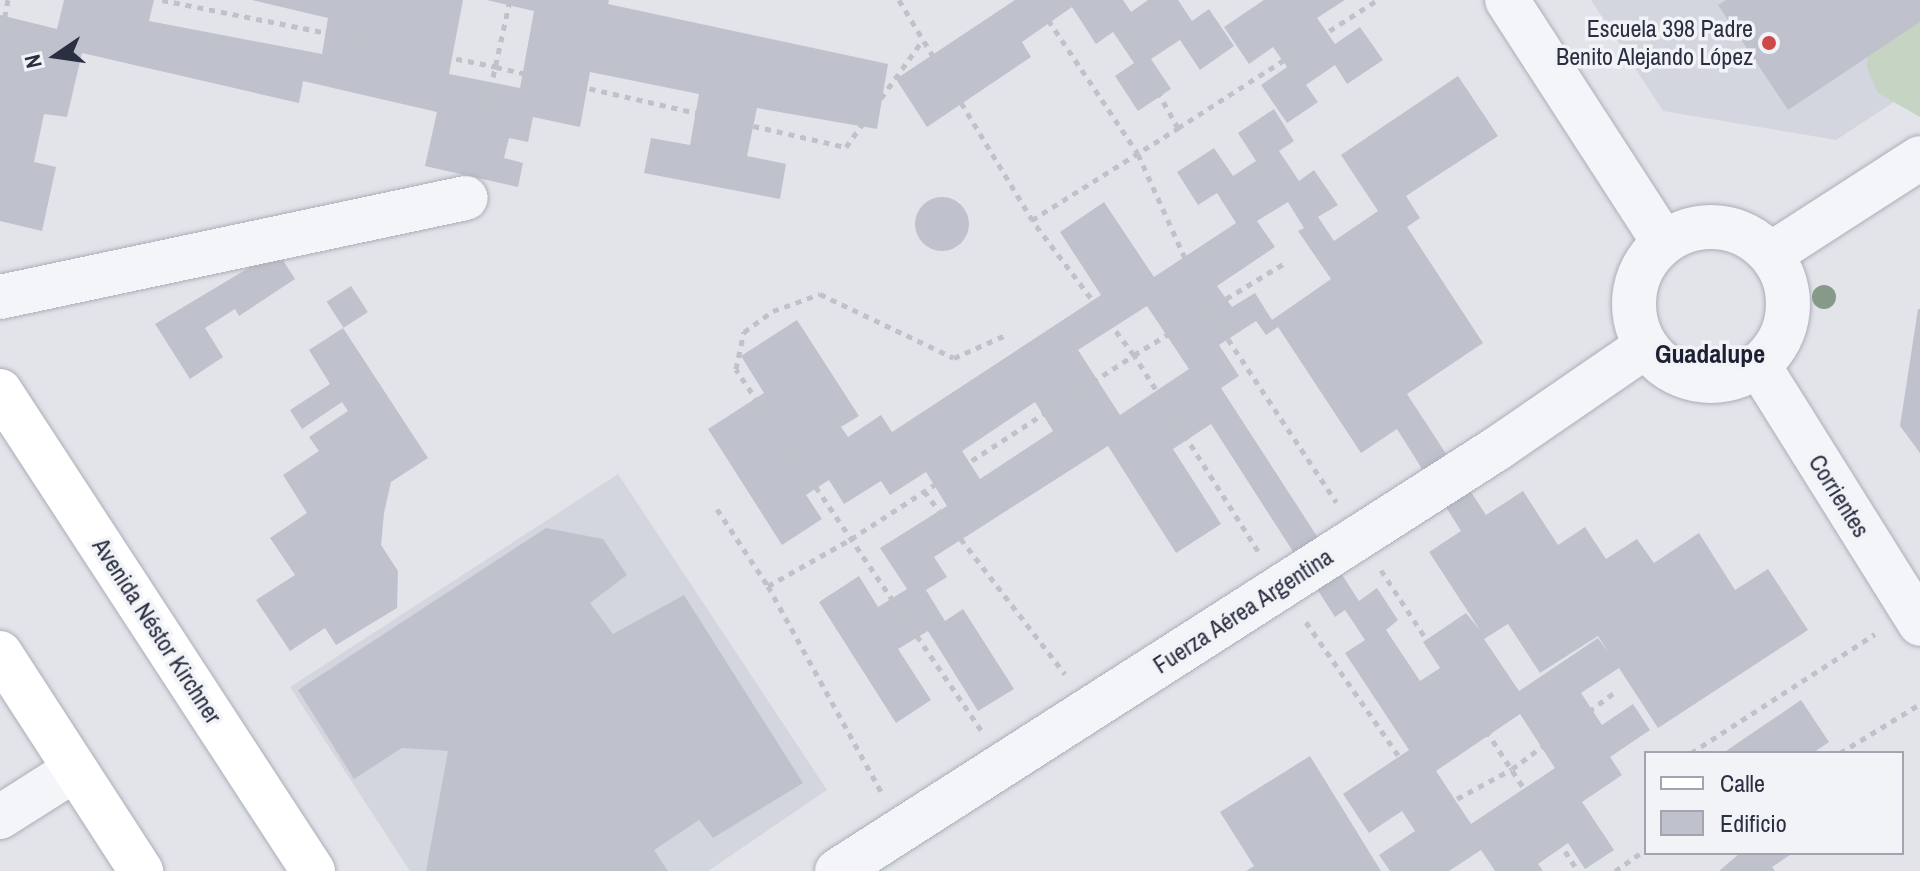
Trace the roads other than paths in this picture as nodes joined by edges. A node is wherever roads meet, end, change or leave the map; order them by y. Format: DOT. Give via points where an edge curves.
graph roads {
  1 [pos="1507,0"];
  2 [pos="1920,158"];
  3 [pos="466,198"];
  4 [pos="1663,241"];
  5 [pos="1771,254"];
  6 [pos="0,297"];
  7 [pos="1645,347"];
  8 [pos="1759,366"];
  9 [pos="0,391"];
  10 [pos="1916,617"];
  11 [pos="0,653"];
  12 [pos="74,770"];
  13 [pos="0,817"];
  14 [pos="141,871"];
  15 [pos="313,871"];
  16 [pos="837,871"];
  1 -- 4 [label="street"];
  2 -- 5 [label="street"];
  3 -- 6 [label="street"];
  4 -- 5 [label="street" via="1690,228 1720,226 1749,235"];
  4 -- 7 [label="street" via="1639,272 1633,310"];
  5 -- 8 [label="street" via="1786,282 1788,313 1779,343"];
  7 -- 8 [label="street" via="1668,370 1698,382 1730,380"];
  7 -- 16 [label="street, Fuerza Aérea Argentina"];
  8 -- 10 [label="street, Corrientes"];
  9 -- 15 [label="main road, Avenida Néstor Kirchner"];
  11 -- 12 [label="main road"];
  12 -- 13 [label="street"];
  12 -- 14 [label="main road"];
}
